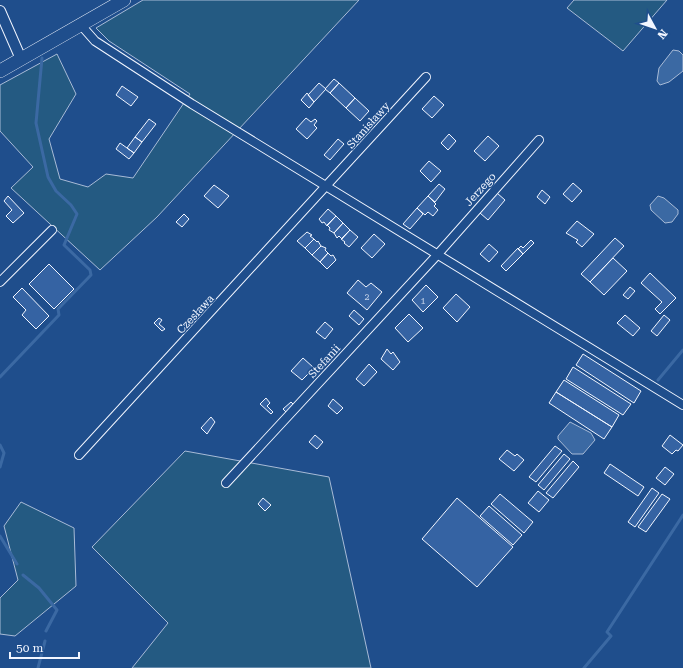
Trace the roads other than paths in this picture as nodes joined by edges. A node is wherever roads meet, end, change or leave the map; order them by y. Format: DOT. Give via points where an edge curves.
graph roads {
  1 [pos="124,0"];
  2 [pos="0,11"];
  3 [pos="80,24"];
  4 [pos="21,59"];
  5 [pos="0,71"];
  6 [pos="426,78"];
  7 [pos="539,140"];
  8 [pos="326,188"];
  9 [pos="52,230"];
  10 [pos="438,254"];
  11 [pos="0,282"];
  12 [pos="683,405"];
  13 [pos="79,455"];
  14 [pos="226,483"];
  1 -- 3 [label="main road"];
  2 -- 4 [label="street"];
  3 -- 4 [label="main road"];
  3 -- 8 [label="street" via="95,40 118,56"];
  4 -- 5 [label="main road"];
  6 -- 8 [label="street, Stanisławy"];
  7 -- 10 [label="street, Jerzego"];
  8 -- 10 [label="street"];
  8 -- 13 [label="street, Czesława"];
  9 -- 11 [label="street"];
  10 -- 12 [label="street"];
  10 -- 14 [label="street, Stefanii"];
}
